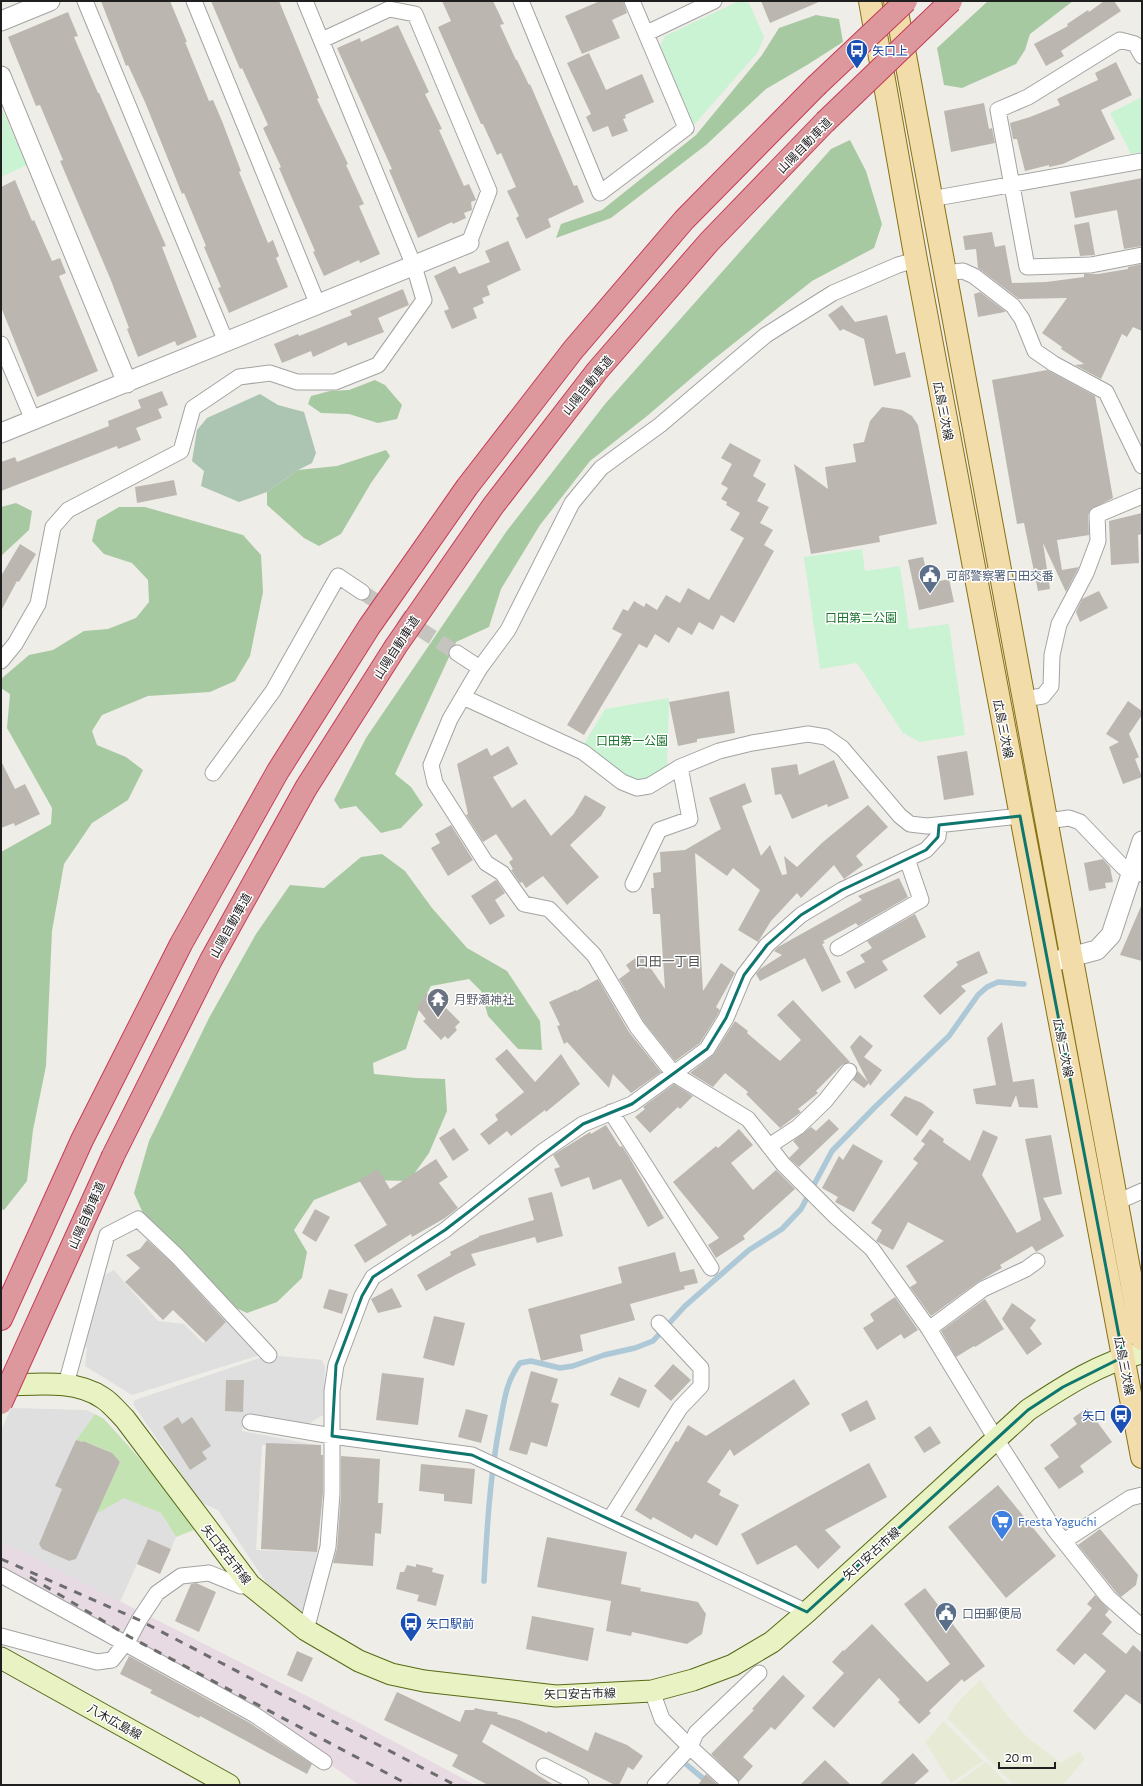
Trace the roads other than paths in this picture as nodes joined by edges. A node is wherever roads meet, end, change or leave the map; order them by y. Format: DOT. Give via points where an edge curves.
graph roads {
  1 [pos="50,1"];
  2 [pos="85,1"];
  3 [pos="194,1"];
  4 [pos="305,1"];
  5 [pos="521,1"];
  6 [pos="632,1"];
  7 [pos="714,1"];
  8 [pos="870,1"];
  9 [pos="895,1"];
  10 [pos="906,1"];
  11 [pos="952,1"];
  12 [pos="1,21"];
  13 [pos="647,33"];
  14 [pos="322,40"];
  15 [pos="1142,56"];
  16 [pos="1,76"];
  17 [pos="1142,161"];
  18 [pos="1012,184"];
  19 [pos="931,199"];
  20 [pos="470,243"];
  21 [pos="1142,255"];
  22 [pos="916,260"];
  23 [pos="414,266"];
  24 [pos="944,274"];
  25 [pos="318,305"];
  26 [pos="226,342"];
  27 [pos="1,344"];
  28 [pos="126,383"];
  29 [pos="33,420"];
  30 [pos="1,433"];
  31 [pos="1142,466"];
  32 [pos="1142,496"];
  33 [pos="362,592"];
  34 [pos="457,653"];
  35 [pos="1,660"];
  36 [pos="480,668"];
  37 [pos="463,697"];
  38 [pos="1024,699"];
  39 [pos="680,767"];
  40 [pos="213,773"];
  41 [pos="1020,816"];
  42 [pos="1047,821"];
  43 [pos="939,824"];
  44 [pos="1142,840"];
  45 [pos="907,859"];
  46 [pos="1137,873"];
  47 [pos="633,884"];
  48 [pos="838,948"];
  49 [pos="1072,958"];
  50 [pos="1048,963"];
  51 [pos="849,1071"];
  52 [pos="674,1074"];
  53 [pos="612,1112"];
  54 [pos="769,1146"];
  55 [pos="1142,1192"];
  56 [pos="1117,1202"];
  57 [pos="1037,1261"];
  58 [pos="711,1268"];
  59 [pos="1,1319"];
  60 [pos="659,1323"];
  61 [pos="929,1329"];
  62 [pos="1142,1339"];
  63 [pos="269,1355"];
  64 [pos="1132,1355"];
  65 [pos="66,1384"];
  66 [pos="1,1385"];
  67 [pos="1,1403"];
  68 [pos="250,1422"];
  69 [pos="332,1436"];
  70 [pos="996,1439"];
  71 [pos="1142,1457"];
  72 [pos="1142,1495"];
  73 [pos="610,1519"];
  74 [pos="1064,1541"];
  75 [pos="1,1575"];
  76 [pos="250,1586"];
  77 [pos="808,1612"];
  78 [pos="1142,1627"];
  79 [pos="306,1630"];
  80 [pos="1,1636"];
  81 [pos="124,1643"];
  82 [pos="1,1658"];
  83 [pos="759,1673"];
  84 [pos="652,1691"];
  85 [pos="690,1747"];
  86 [pos="324,1762"];
  87 [pos="544,1766"];
  88 [pos="229,1785"];
  89 [pos="581,1785"];
  90 [pos="655,1785"];
  91 [pos="731,1785"];
  1 -- 12 [label="street"];
  2 -- 26 [label="street"];
  3 -- 25 [label="street"];
  4 -- 14 [label="street"];
  5 -- 13 [label="street" via="600,193 686,128"];
  6 -- 13 [label="street"];
  7 -- 13 [label="street"];
  8 -- 22 [label="main road, 広島三次線"];
  9 -- 19 [label="main road, 広島三次線"];
  10 -- 59 [label="highway, bridge" via="816,86 684,220 573,350 467,487 373,620 278,771 181,944 82,1140"];
  11 -- 67 [label="highway, 山陽自動車道, bridge" via="825,122 709,242 597,371 493,506 396,646 306,788 211,960 112,1156"];
  14 -- 20 [label="street" via="389,9 416,14 489,191"];
  14 -- 23 [label="street"];
  15 -- 18 [label="street" via="1135,44 1120,40 1028,97 998,110"];
  16 -- 28 [label="street"];
  17 -- 18 [label="street"];
  18 -- 19 [label="street"];
  18 -- 21 [label="street" via="1027,267 1091,265"];
  19 -- 24 [label="main road, 広島三次線"];
  20 -- 23 [label="street"];
  22 -- 36 [label="street" via="898,265 833,293 766,335 660,424 601,468 572,503 508,630"];
  22 -- 41 [label="main road, 広島三次線"];
  23 -- 25 [label="street"];
  23 -- 35 [label="street" via="424,300 378,365 335,382 297,382 270,373 239,377 193,408 181,451 68,510 52,527 38,604 15,644"];
  24 -- 31 [label="street" via="963,272 974,276 1013,306 1035,351 1106,392"];
  24 -- 38 [label="main road, 広島三次線"];
  25 -- 26 [label="street"];
  26 -- 28 [label="street"];
  27 -- 29 [label="street"];
  28 -- 29 [label="street"];
  29 -- 30 [label="street"];
  32 -- 38 [label="street" via="1097,515 1098,541 1086,573 1059,624 1052,655 1051,686 1043,696"];
  33 -- 40 [label="street" via="338,576 273,691"];
  34 -- 36 [label="street"];
  36 -- 37 [label="street"];
  37 -- 39 [label="street" via="583,752 622,782 637,788 649,786"];
  37 -- 52 [label="street" via="450,719 431,766 435,783 486,863 502,874 524,904 549,908 594,955 637,1027"];
  38 -- 42 [label="main road, 広島三次線"];
  39 -- 43 [label="street" via="719,751 808,734 826,738 842,748 900,816 910,824"];
  39 -- 47 [label="street" via="690,819 659,830"];
  41 -- 43 [label="street"];
  41 -- 50 [label="main road, 広島三次線"];
  42 -- 46 [label="street" via="1069,818 1080,822 1123,867"];
  42 -- 49 [label="main road, 広島三次線"];
  43 -- 45 [label="street" via="938,837 926,850"];
  44 -- 46 [label="street"];
  45 -- 48 [label="street" via="921,900"];
  45 -- 52 [label="street" via="842,890 801,915 767,945 744,975 726,1018 707,1049"];
  46 -- 49 [label="street" via="1111,935 1097,950"];
  49 -- 50 [label="street"];
  49 -- 56 [label="main road, 広島三次線"];
  50 -- 64 [label="main road, 広島三次線"];
  51 -- 54 [label="street" via="825,1101 798,1126"];
  52 -- 53 [label="street" via="632,1104"];
  52 -- 54 [label="street" via="748,1119"];
  53 -- 58 [label="street"];
  53 -- 69 [label="street" via="583,1124 536,1157 445,1230 373,1277 362,1296 336,1365 332,1391"];
  54 -- 61 [label="street" via="783,1164 836,1218 872,1249"];
  55 -- 56 [label="street"];
  56 -- 62 [label="main road, 広島三次線"];
  57 -- 61 [label="street" via="1026,1269 983,1289"];
  60 -- 73 [label="street" via="701,1368 702,1386 680,1408"];
  61 -- 70 [label="street"];
  63 -- 65 [label="street" via="178,1256 138,1219 107,1235"];
  64 -- 70 [label="main road, 矢口安古市線" via="1063,1387 1028,1410"];
  64 -- 71 [label="main road, 広島三次線"];
  65 -- 66 [label="main road, 矢口安古市線"];
  65 -- 76 [label="main road, 矢口安古市線" via="103,1398 125,1419"];
  68 -- 69 [label="street"];
  69 -- 73 [label="street" via="472,1455"];
  69 -- 79 [label="street" via="332,1493 328,1547"];
  70 -- 74 [label="street"];
  70 -- 77 [label="main road, 矢口安古市線"];
  72 -- 74 [label="street" via="1130,1498"];
  73 -- 77 [label="street"];
  74 -- 78 [label="street" via="1108,1597"];
  75 -- 81 [label="street"];
  76 -- 79 [label="main road, 矢口安古市線"];
  76 -- 81 [label="street" via="241,1586 209,1573 181,1576 158,1593"];
  77 -- 84 [label="main road, 矢口安古市線" via="772,1642 733,1665"];
  79 -- 84 [label="main road, 矢口安古市線" via="359,1661 391,1674 424,1681 556,1696"];
  80 -- 81 [label="street" via="97,1662 112,1660"];
  81 -- 86 [label="street" via="255,1715"];
  82 -- 88 [label="main road, 八木広島線"];
  83 -- 85 [label="street" via="696,1733"];
  84 -- 85 [label="street" via="662,1719"];
  85 -- 90 [label="street"];
  85 -- 91 [label="street"];
  87 -- 89 [label="street"];
}
